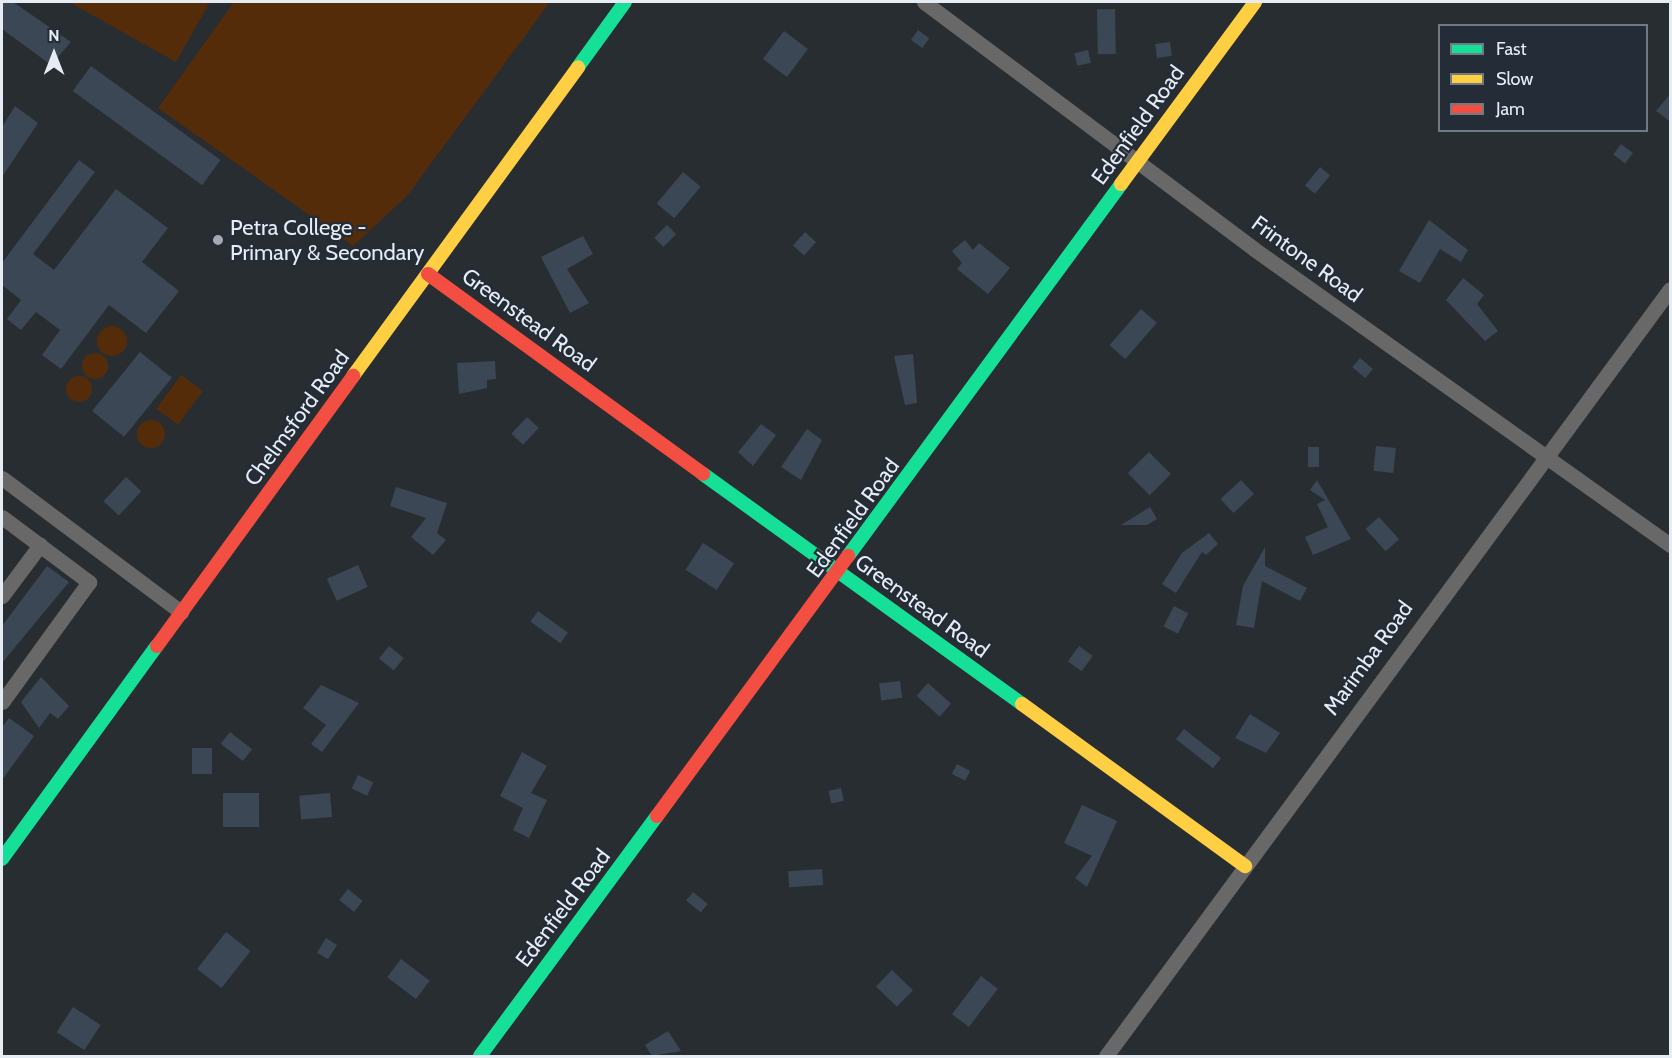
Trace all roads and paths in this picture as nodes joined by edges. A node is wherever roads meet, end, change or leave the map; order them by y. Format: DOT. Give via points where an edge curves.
graph roads {
  1 [pos="625,2"];
  2 [pos="924,2"];
  3 [pos="1255,2"];
  4 [pos="1136,163"];
  5 [pos="428,274"];
  6 [pos="1671,289"];
  7 [pos="1545,456"];
  8 [pos="2,478"];
  9 [pos="2,517"];
  10 [pos="40,545"];
  11 [pos="1671,545"];
  12 [pos="840,572"];
  13 [pos="2,596"];
  14 [pos="181,612"];
  15 [pos="2,702"];
  16 [pos="2,858"];
  17 [pos="1245,866"];
  18 [pos="480,1056"];
  19 [pos="1106,1056"];
  1 -- 5 [label="street, Chelmsford Road"];
  2 -- 4 [label="street, Frintone Road"];
  3 -- 4 [label="street, Edenfield Road"];
  4 -- 7 [label="street, Frintone Road"];
  4 -- 12 [label="street, Edenfield Road"];
  5 -- 12 [label="street, Greenstead Road"];
  5 -- 14 [label="street, Chelmsford Road"];
  6 -- 7 [label="street, Marimba Road"];
  7 -- 11 [label="street, Frintone Road"];
  7 -- 17 [label="street, Marimba Road"];
  8 -- 14 [label="street"];
  9 -- 10 [label="street"];
  10 -- 13 [label="street"];
  10 -- 15 [label="street" via="89,582"];
  12 -- 17 [label="street, Greenstead Road"];
  12 -- 18 [label="street, Edenfield Road"];
  14 -- 16 [label="street, Chelmsford Road"];
  17 -- 19 [label="street, Marimba Road"];
}
